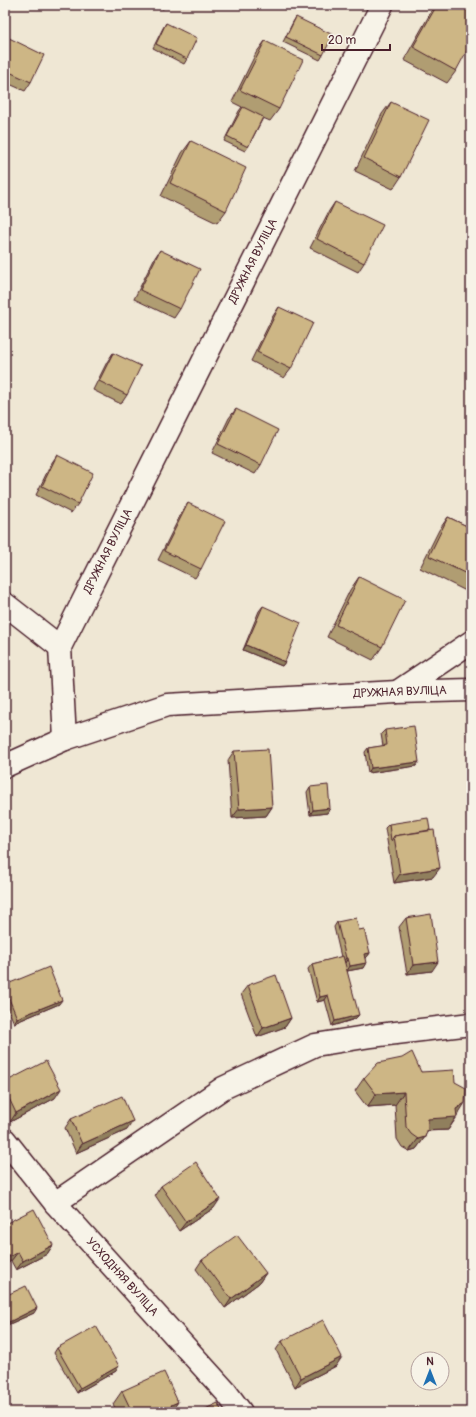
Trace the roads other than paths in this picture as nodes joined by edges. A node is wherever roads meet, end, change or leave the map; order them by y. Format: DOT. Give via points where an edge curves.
graph roads {
  1 [pos="382,5"];
  2 [pos="5,604"];
  3 [pos="471,642"];
  4 [pos="60,647"];
  5 [pos="471,690"];
  6 [pos="397,692"];
  7 [pos="66,739"];
  8 [pos="5,766"];
  9 [pos="471,1024"];
  10 [pos="5,1140"];
  11 [pos="55,1203"];
  12 [pos="241,1412"];
  1 -- 4 [label="street, ДРУЖНАЯ ВУЛІЦА"];
  2 -- 4 [label="street"];
  3 -- 6 [label="street"];
  4 -- 7 [label="street"];
  5 -- 6 [label="street, ДРУЖНАЯ ВУЛІЦА"];
  6 -- 7 [label="street, ДРУЖНАЯ ВУЛІЦА" via="167,705"];
  7 -- 8 [label="street"];
  9 -- 11 [label="street" via="315,1045 223,1088"];
  10 -- 11 [label="street, УСХОДНЯЯ ВУЛІЦА"];
  11 -- 12 [label="street, УСХОДНЯЯ ВУЛІЦА" via="226,1392"];
}
